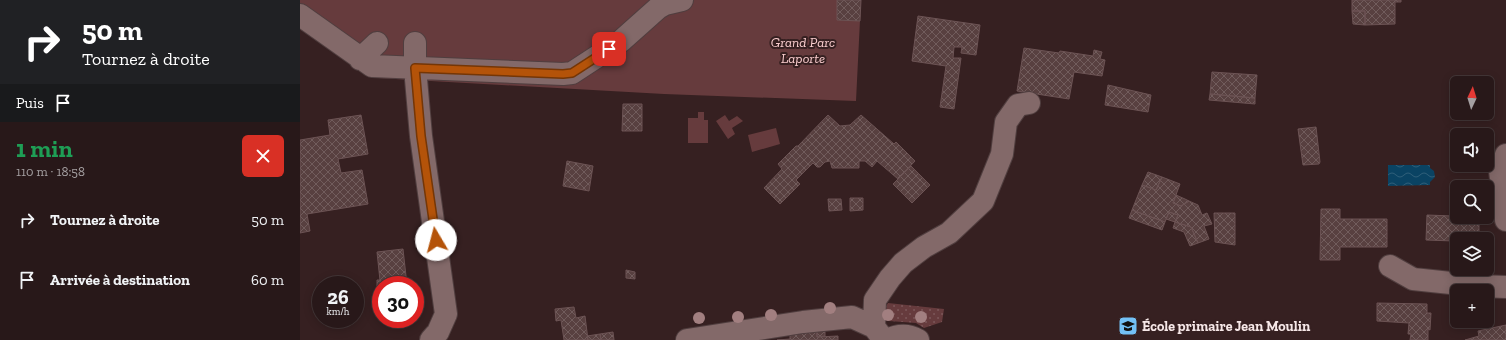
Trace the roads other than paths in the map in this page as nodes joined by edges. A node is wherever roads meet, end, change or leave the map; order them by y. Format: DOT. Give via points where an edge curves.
graph roads {
  1 [pos="682,0"];
  2 [pos="300,16"];
  3 [pos="377,43"];
  4 [pos="415,43"];
  5 [pos="360,59"];
  6 [pos="416,74"];
  7 [pos="1029,103"];
  8 [pos="1506,155"];
  9 [pos="1505,219"];
  10 [pos="1390,266"];
  11 [pos="1506,287"];
  12 [pos="882,336"];
  13 [pos="431,340"];
  14 [pos="687,340"];
  15 [pos="918,340"];
  1 -- 6 [label="street" via="658,8 621,41 572,73"];
  2 -- 5 [label="street"];
  3 -- 5 [label="street"];
  4 -- 6 [label="street"];
  5 -- 6 [label="street" via="372,66"];
  6 -- 13 [label="street" via="421,136 446,314 438,332"];
  7 -- 12 [label="street" via="1018,105 1006,122 1002,154 982,201 949,233 924,247 904,263 874,300"];
  8 -- 9 [label="street" via="1500,171"];
  10 -- 11 [label="street" via="1413,279"];
  12 -- 14 [label="street" via="852,317"];
  12 -- 15 [label="street" via="897,335"];
}
